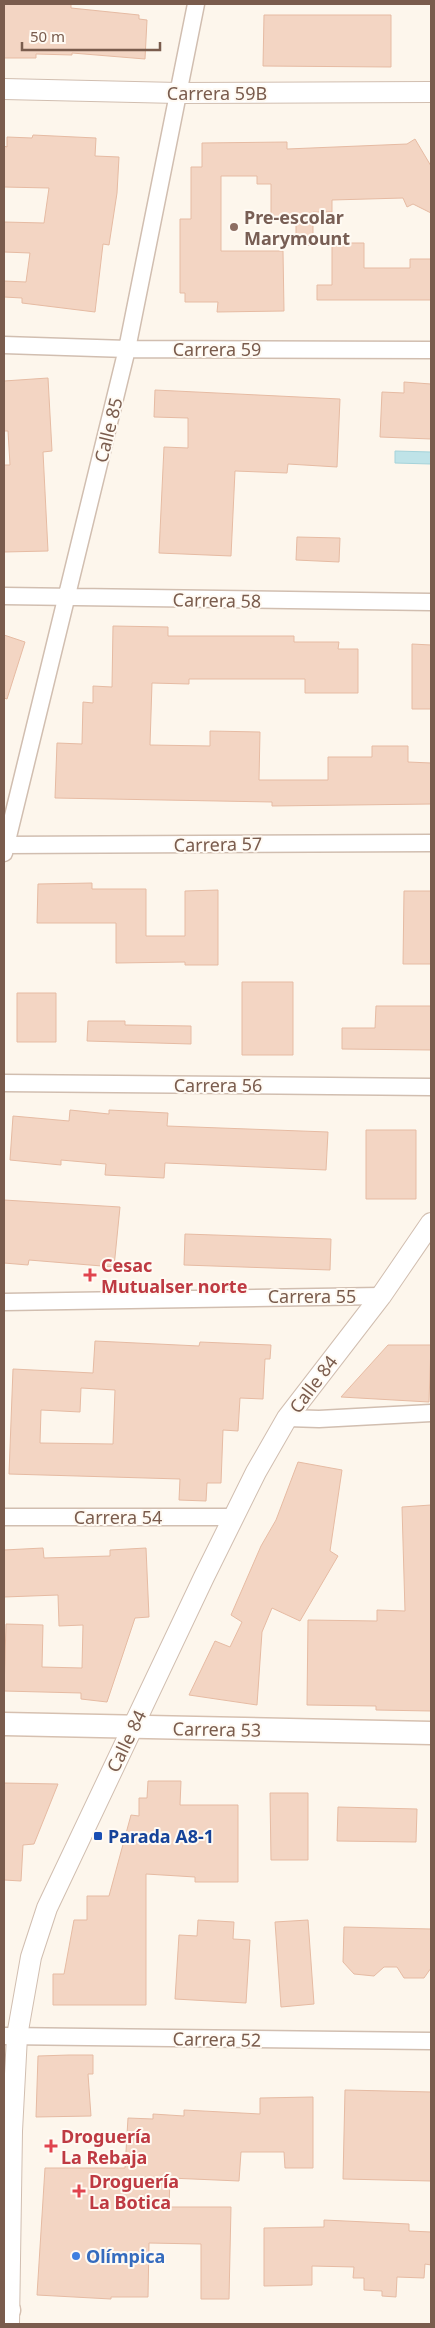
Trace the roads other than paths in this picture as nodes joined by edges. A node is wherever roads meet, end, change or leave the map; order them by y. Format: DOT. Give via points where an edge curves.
graph roads {
  1 [pos="196,4"];
  2 [pos="4,89"];
  3 [pos="431,92"];
  4 [pos="178,94"];
  5 [pos="4,345"];
  6 [pos="128,349"];
  7 [pos="431,350"];
  8 [pos="4,596"];
  9 [pos="68,598"];
  10 [pos="431,602"];
  11 [pos="431,843"];
  12 [pos="4,847"];
  13 [pos="4,1083"];
  14 [pos="431,1087"];
  15 [pos="431,1223"];
  16 [pos="381,1296"];
  17 [pos="4,1302"];
  18 [pos="431,1413"];
  19 [pos="287,1418"];
  20 [pos="4,1517"];
  21 [pos="232,1517"];
  22 [pos="4,1724"];
  23 [pos="132,1728"];
  24 [pos="431,1733"];
  25 [pos="10,2036"];
  26 [pos="431,2041"];
  27 [pos="7,2314"];
  1 -- 4 [label="street, Calle 85"];
  2 -- 4 [label="street, Carrera 59B"];
  3 -- 4 [label="street, Carrera 59B"];
  4 -- 6 [label="street, Calle 85"];
  5 -- 6 [label="street, Carrera 59"];
  6 -- 7 [label="street, Carrera 59"];
  6 -- 9 [label="street, Calle 85"];
  8 -- 9 [label="street, Carrera 58"];
  9 -- 10 [label="street, Carrera 58"];
  9 -- 12 [label="street, Calle 85"];
  11 -- 12 [label="street, Carrera 57"];
  13 -- 14 [label="street, Carrera 56"];
  15 -- 16 [label="street, Calle 84"];
  16 -- 17 [label="street, Carrera 55"];
  16 -- 19 [label="street, Calle 84"];
  18 -- 19 [label="street"];
  19 -- 21 [label="street, Calle 84"];
  20 -- 21 [label="street, Carrera 54"];
  21 -- 23 [label="street, Calle 84"];
  22 -- 23 [label="main road, Carrera 53"];
  23 -- 24 [label="main road, Carrera 53"];
  23 -- 25 [label="street, Calle 84" via="47,1908"];
  25 -- 26 [label="street, Carrera 52"];
  25 -- 27 [label="street, Calle 84" via="12,2131"];
}
